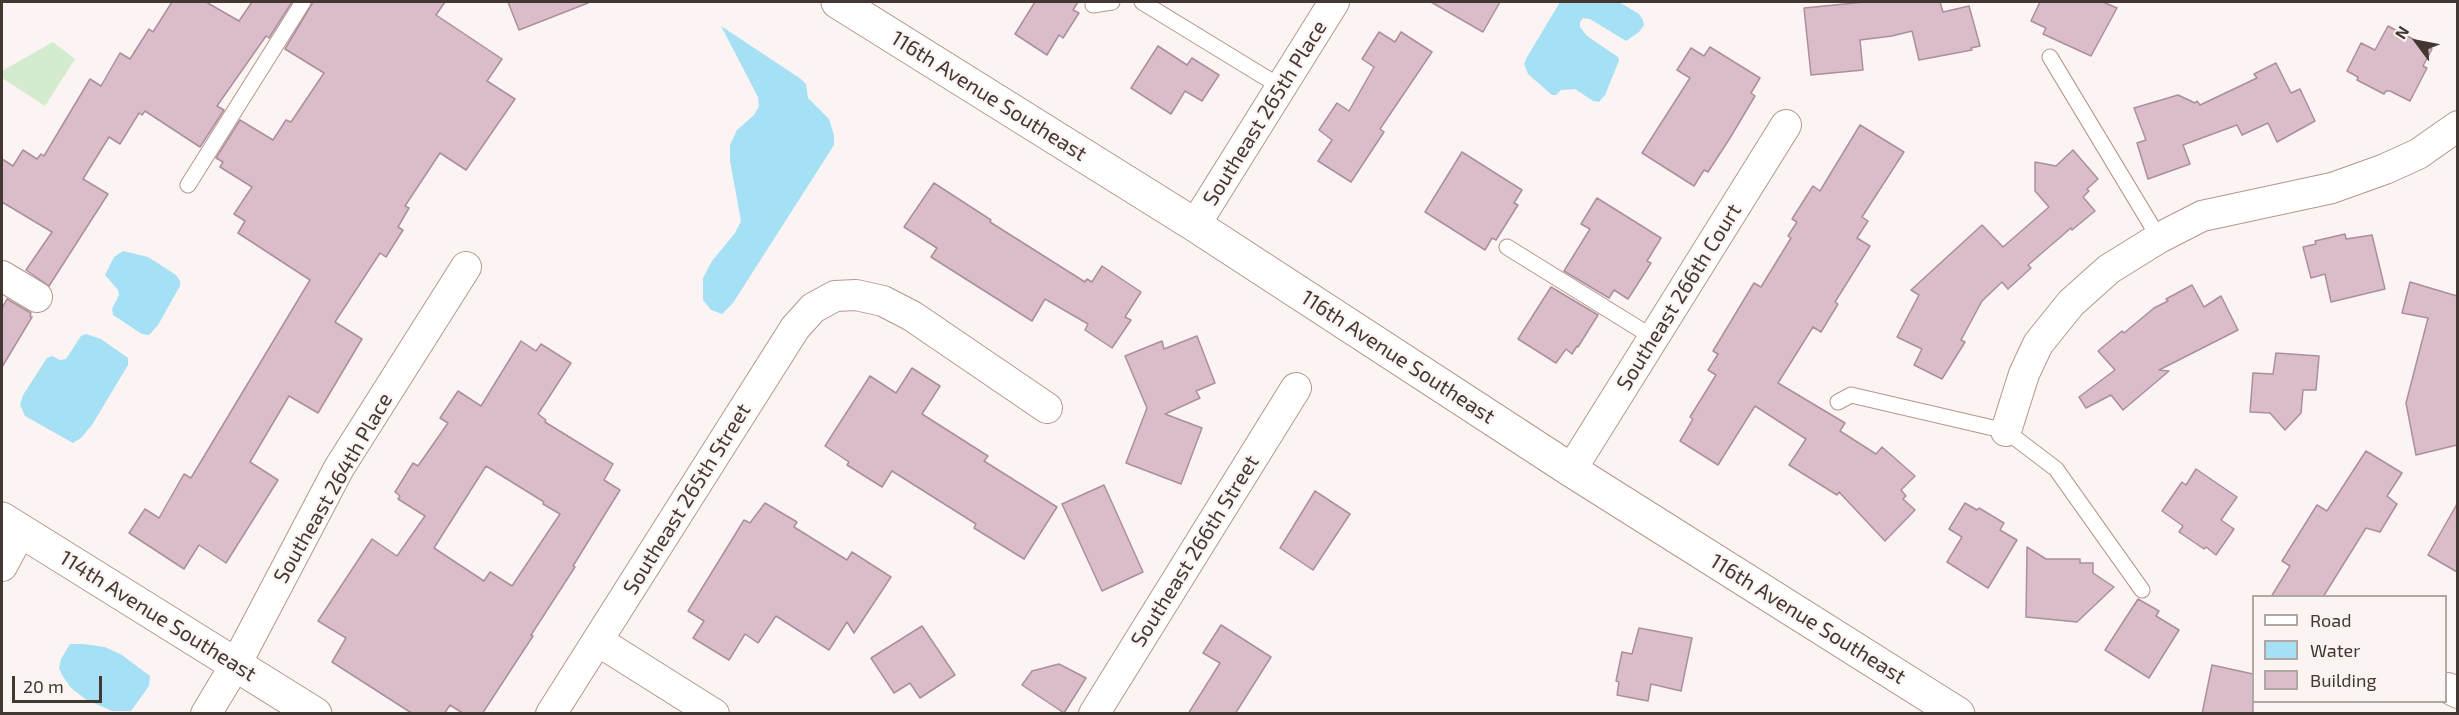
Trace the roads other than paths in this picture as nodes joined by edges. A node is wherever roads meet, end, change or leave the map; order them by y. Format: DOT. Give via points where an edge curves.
graph roads {
  1 [pos="303,2"];
  2 [pos="838,2"];
  3 [pos="1112,2"];
  4 [pos="1142,2"];
  5 [pos="1335,2"];
  6 [pos="1093,5"];
  7 [pos="2050,57"];
  8 [pos="1281,87"];
  9 [pos="1786,125"];
  10 [pos="2457,126"];
  11 [pos="188,185"];
  12 [pos="1195,225"];
  13 [pos="2159,238"];
  14 [pos="1506,247"];
  15 [pos="466,267"];
  16 [pos="2,276"];
  17 [pos="37,297"];
  18 [pos="1654,338"];
  19 [pos="1296,388"];
  20 [pos="1838,402"];
  21 [pos="1047,408"];
  22 [pos="2006,431"];
  23 [pos="1571,470"];
  24 [pos="11,525"];
  25 [pos="2,566"];
  26 [pos="2142,590"];
  27 [pos="598,641"];
  28 [pos="236,664"];
  29 [pos="206,714"];
  30 [pos="315,714"];
  31 [pos="551,714"];
  32 [pos="714,714"];
  33 [pos="1094,714"];
  34 [pos="1958,714"];
  1 -- 11 [label="lane"];
  2 -- 12 [label="main road, 116th Avenue Southeast"];
  3 -- 6 [label="lane"];
  4 -- 8 [label="lane"];
  5 -- 8 [label="street, Southeast 265th Place"];
  7 -- 13 [label="lane"];
  8 -- 12 [label="street, Southeast 265th Place"];
  9 -- 18 [label="street, Southeast 266th Court"];
  10 -- 13 [label="street" via="2418,154 2385,170 2332,188 2202,216"];
  12 -- 23 [label="main road, 116th Avenue Southeast"];
  13 -- 22 [label="street" via="2109,269 2071,303 2038,344"];
  14 -- 18 [label="lane"];
  15 -- 28 [label="street, Southeast 264th Place" via="339,468"];
  16 -- 17 [label="street"];
  18 -- 23 [label="street, Southeast 266th Court"];
  19 -- 33 [label="street, Southeast 266th Street"];
  20 -- 22 [label="lane" via="1851,395"];
  21 -- 27 [label="street, Southeast 265th Street" via="912,315 883,301 856,295 835,296 813,308 795,327"];
  22 -- 26 [label="lane" via="2056,469"];
  23 -- 34 [label="main road, 116th Avenue Southeast"];
  24 -- 25 [label="street"];
  24 -- 28 [label="main road, 114th Avenue Southeast"];
  27 -- 31 [label="street, Southeast 265th Street"];
  27 -- 32 [label="street"];
  28 -- 29 [label="street, Southeast 264th Place"];
  28 -- 30 [label="main road, 114th Avenue Southeast"];
}
